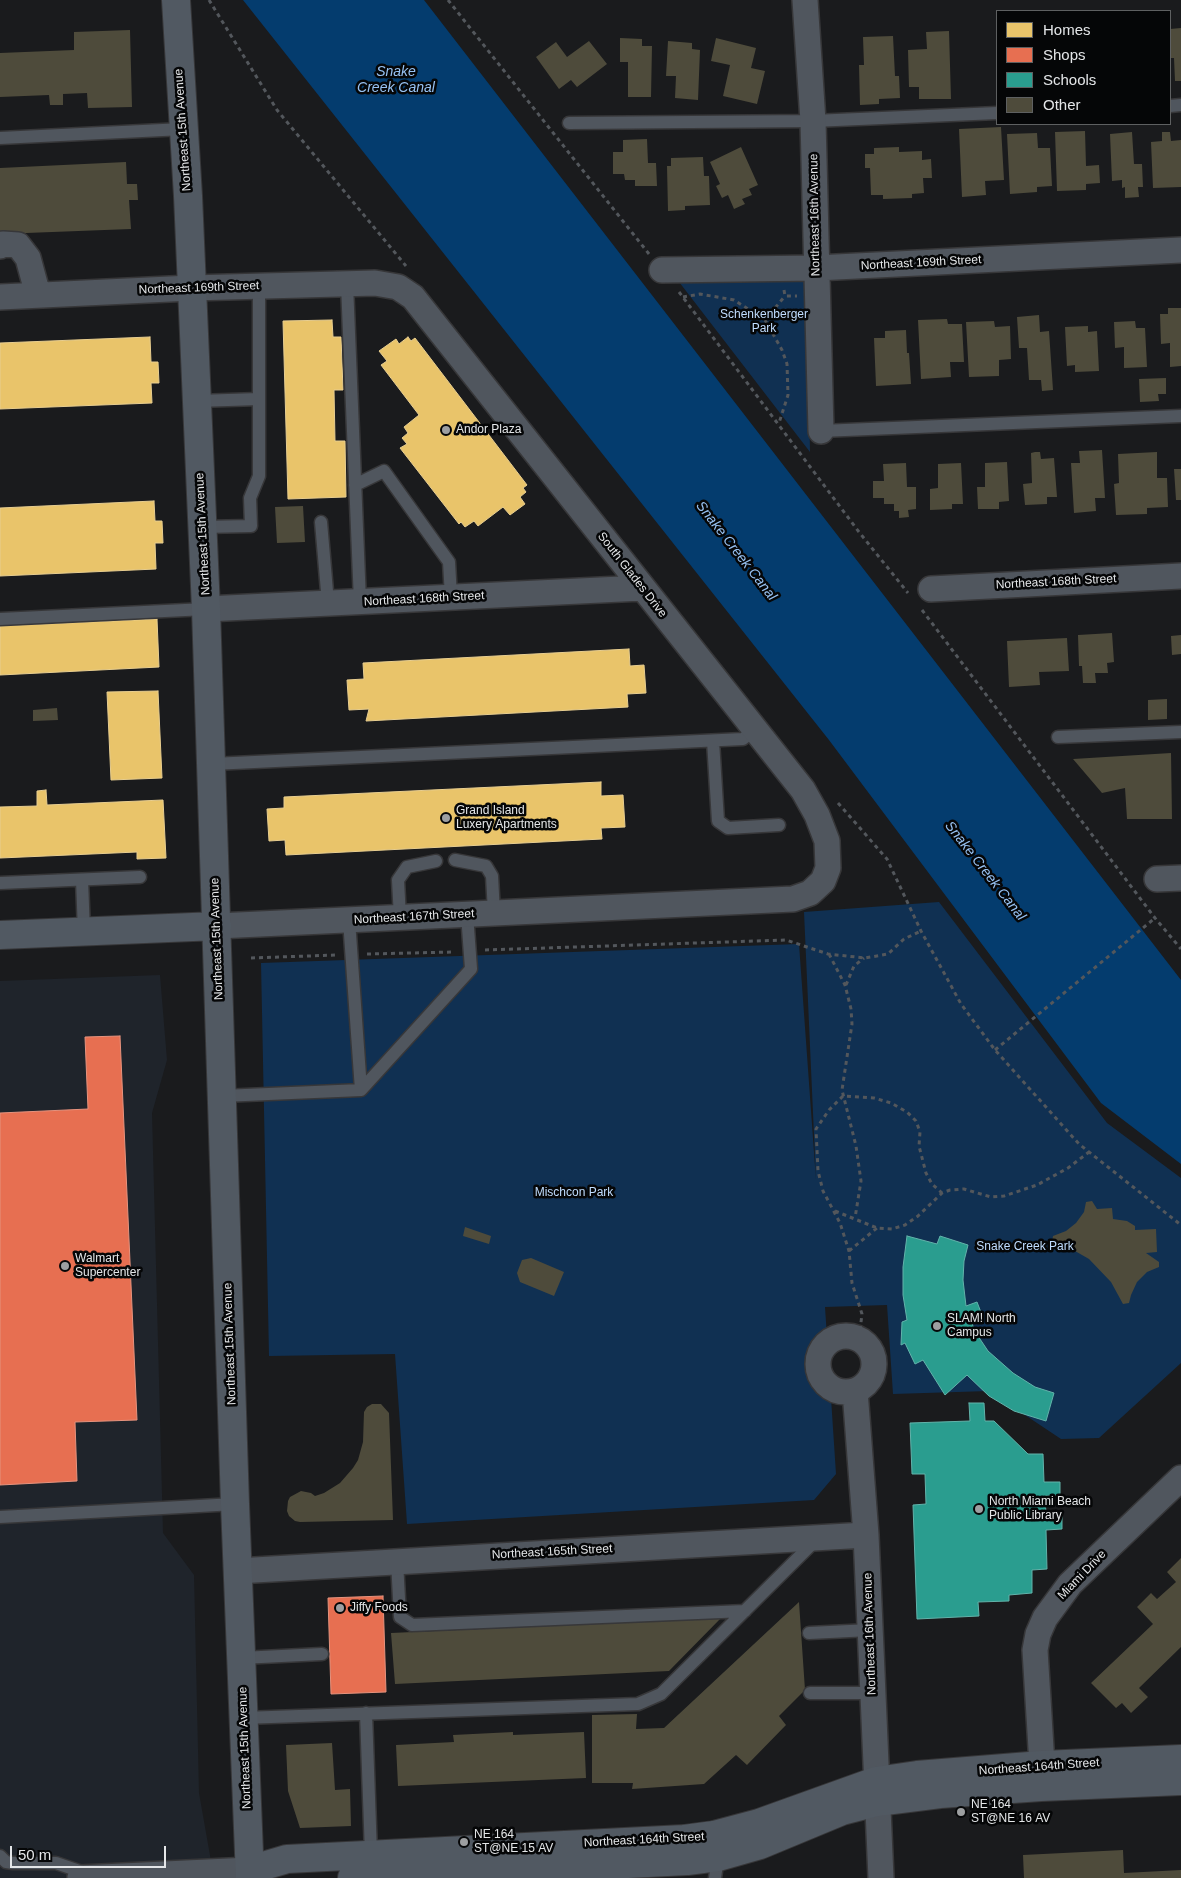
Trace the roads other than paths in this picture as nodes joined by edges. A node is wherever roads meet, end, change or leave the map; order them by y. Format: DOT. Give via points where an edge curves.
graph roads {
  1 [pos="176,0"];
  2 [pos="805,0"];
  3 [pos="996,113"];
  4 [pos="813,121"];
  5 [pos="569,123"];
  6 [pos="183,129"];
  7 [pos="0,138"];
  8 [pos="0,246"];
  9 [pos="1181,250"];
  10 [pos="816,268"];
  11 [pos="662,270"];
  12 [pos="347,284"];
  13 [pos="259,286"];
  14 [pos="398,287"];
  15 [pos="191,288"];
  16 [pos="38,295"];
  17 [pos="0,297"];
  18 [pos="259,399"];
  19 [pos="197,401"];
  20 [pos="1181,416"];
  21 [pos="821,431"];
  22 [pos="355,485"];
  23 [pos="321,522"];
  24 [pos="202,528"];
  25 [pos="1181,576"];
  26 [pos="642,588"];
  27 [pos="451,598"];
  28 [pos="921,599"];
  29 [pos="360,602"];
  30 [pos="328,603"];
  31 [pos="206,609"];
  32 [pos="0,619"];
  33 [pos="755,730"];
  34 [pos="1181,732"];
  35 [pos="1058,737"];
  36 [pos="713,740"];
  37 [pos="212,764"];
  38 [pos="779,825"];
  39 [pos="455,860"];
  40 [pos="436,861"];
  41 [pos="140,877"];
  42 [pos="82,880"];
  43 [pos="823,881"];
  44 [pos="0,883"];
  45 [pos="494,913"];
  46 [pos="467,914"];
  47 [pos="400,918"];
  48 [pos="349,920"];
  49 [pos="217,926"];
  50 [pos="84,932"];
  51 [pos="0,935"];
  52 [pos="360,1090"];
  53 [pos="222,1096"];
  54 [pos="855,1391"];
  55 [pos="1181,1478"];
  56 [pos="235,1504"];
  57 [pos="0,1517"];
  58 [pos="866,1535"];
  59 [pos="819,1537"];
  60 [pos="396,1561"];
  61 [pos="237,1571"];
  62 [pos="745,1611"];
  63 [pos="870,1630"];
  64 [pos="809,1633"];
  65 [pos="322,1654"];
  66 [pos="242,1658"];
  67 [pos="873,1692"];
  68 [pos="810,1693"];
  69 [pos="366,1713"];
  70 [pos="243,1718"];
  71 [pos="1181,1759"];
  72 [pos="1042,1776"];
  73 [pos="1181,1781"];
  74 [pos="877,1791"];
  75 [pos="371,1854"];
  76 [pos="0,1856"];
  77 [pos="716,1868"];
  78 [pos="250,1874"];
  79 [pos="509,1874"];
  80 [pos="470,1875"];
  81 [pos="89,1878"];
  82 [pos="276,1878"];
  83 [pos="352,1878"];
  84 [pos="881,1878"];
  1 -- 6 [label="street, Northeast 15th Avenue"];
  2 -- 4 [label="street, Northeast 16th Avenue"];
  3 -- 4 [label="lane"];
  4 -- 5 [label="lane"];
  4 -- 10 [label="street, Northeast 16th Avenue"];
  6 -- 7 [label="lane"];
  6 -- 15 [label="street, Northeast 15th Avenue"];
  8 -- 16 [label="street" via="18,246 28,258"];
  9 -- 10 [label="street, Northeast 169th Street"];
  10 -- 11 [label="street, Northeast 169th Street"];
  10 -- 21 [label="street, Northeast 16th Avenue"];
  12 -- 13 [label="street, Northeast 169th Street"];
  12 -- 14 [label="street, Northeast 169th Street" via="375,283"];
  12 -- 22 [label="lane"];
  13 -- 15 [label="street, Northeast 169th Street"];
  13 -- 18 [label="lane"];
  14 -- 26 [label="street, South Glades Drive" via="413,297"];
  15 -- 16 [label="street, Northeast 169th Street"];
  15 -- 19 [label="street, Northeast 15th Avenue"];
  16 -- 17 [label="street, Northeast 169th Street"];
  18 -- 19 [label="lane"];
  18 -- 24 [label="lane" via="259,476 250,498 251,526"];
  19 -- 24 [label="street, Northeast 15th Avenue"];
  20 -- 21 [label="lane"];
  22 -- 27 [label="lane" via="384,471 450,562"];
  22 -- 29 [label="lane"];
  23 -- 30 [label="lane"];
  24 -- 31 [label="street, Northeast 15th Avenue"];
  25 -- 28 [label="street, Northeast 168th Street"];
  26 -- 27 [label="street, Northeast 168th Street"];
  26 -- 33 [label="street, South Glades Drive"];
  27 -- 29 [label="street, Northeast 168th Street"];
  29 -- 30 [label="street, Northeast 168th Street"];
  30 -- 31 [label="street, Northeast 168th Street"];
  31 -- 32 [label="lane"];
  31 -- 37 [label="street, Northeast 15th Avenue"];
  33 -- 36 [label="lane" via="743,739"];
  33 -- 43 [label="street, South Glades Drive" via="802,790 817,815 827,841 828,868"];
  34 -- 35 [label="lane"];
  36 -- 37 [label="lane"];
  36 -- 38 [label="lane" via="718,821 728,828"];
  37 -- 49 [label="street, Northeast 15th Avenue"];
  39 -- 45 [label="lane" via="486,866 492,876"];
  40 -- 47 [label="lane" via="407,867 398,880"];
  41 -- 42 [label="lane"];
  42 -- 44 [label="lane"];
  42 -- 50 [label="lane"];
  43 -- 45 [label="street, Northeast 167th Street" via="810,893 793,899"];
  45 -- 46 [label="street, Northeast 167th Street"];
  46 -- 47 [label="street, Northeast 167th Street"];
  46 -- 52 [label="lane" via="471,968"];
  47 -- 48 [label="street, Northeast 167th Street"];
  48 -- 49 [label="street, Northeast 167th Street"];
  48 -- 52 [label="lane"];
  49 -- 50 [label="street, Northeast 167th Street"];
  49 -- 53 [label="street, Northeast 15th Avenue"];
  50 -- 51 [label="street, Northeast 167th Street"];
  52 -- 53 [label="lane"];
  53 -- 56 [label="street, Northeast 15th Avenue"];
  54 -- 54 [label="street" via="872,1376 875,1366 873,1354 859,1338 837,1336 820,1351 819,1373 833,1389"];
  54 -- 58 [label="street, Northeast 16th Avenue"];
  55 -- 72 [label="street, Miami Drive" via="1070,1584 1045,1618 1035,1650"];
  56 -- 57 [label="lane"];
  56 -- 61 [label="street, Northeast 15th Avenue"];
  58 -- 59 [label="street, Northeast 165th Street"];
  58 -- 63 [label="street, Northeast 16th Avenue"];
  59 -- 60 [label="street, Northeast 165th Street"];
  59 -- 62 [label="lane"];
  60 -- 61 [label="street, Northeast 165th Street"];
  60 -- 62 [label="lane" via="400,1617 412,1625"];
  61 -- 66 [label="street, Northeast 15th Avenue"];
  62 -- 69 [label="lane" via="661,1694 638,1704"];
  63 -- 64 [label="lane"];
  63 -- 67 [label="street, Northeast 16th Avenue"];
  65 -- 66 [label="lane"];
  66 -- 70 [label="street, Northeast 15th Avenue"];
  67 -- 68 [label="lane"];
  67 -- 74 [label="street, Northeast 16th Avenue"];
  69 -- 70 [label="lane"];
  69 -- 75 [label="lane"];
  70 -- 78 [label="street, Northeast 15th Avenue"];
  71 -- 72 [label="street, Northeast 164th Street"];
  72 -- 73 [label="street, Northeast 164th Street"];
  72 -- 74 [label="street, Northeast 164th Street" via="940,1794"];
  74 -- 75 [label="street, Northeast 164th Street" via="714,1835 684,1839"];
  74 -- 77 [label="street, Northeast 164th Street" via="842,1811 760,1845"];
  74 -- 84 [label="street, Northeast 16th Avenue"];
  75 -- 78 [label="street, Northeast 164th Street" via="287,1858"];
  76 -- 81 [label="lane" via="13,1863 56,1863"];
  77 -- 79 [label="street, Northeast 164th Street" via="687,1861"];
  78 -- 81 [label="street, Northeast 164th Street"];
  78 -- 82 [label="street, Northeast 164th Street"];
  79 -- 80 [label="street, Northeast 164th Street"];
  80 -- 83 [label="street, Northeast 164th Street"];
}
